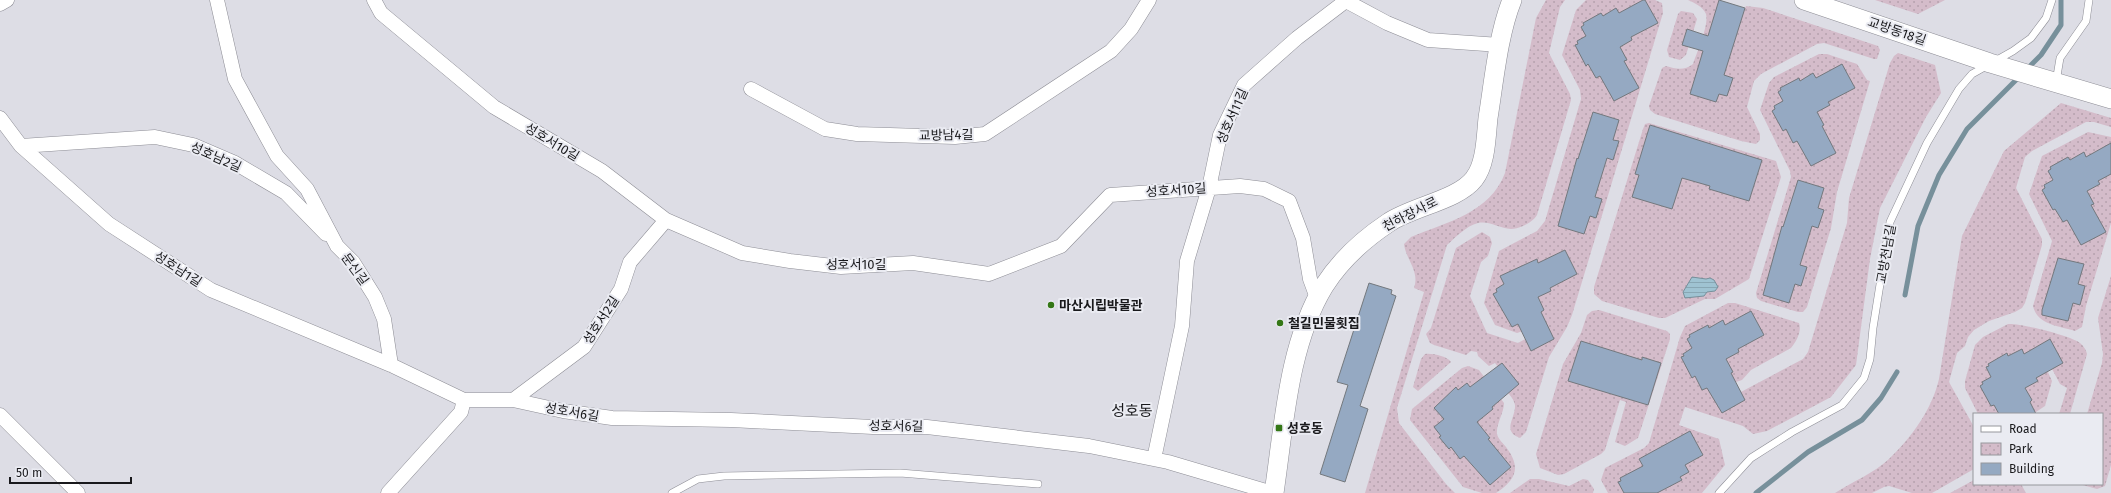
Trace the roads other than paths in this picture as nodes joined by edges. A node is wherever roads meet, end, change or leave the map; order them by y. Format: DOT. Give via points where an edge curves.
graph roads {
  1 [pos="7,0"];
  2 [pos="217,0"];
  3 [pos="374,0"];
  4 [pos="1149,0"];
  5 [pos="1346,0"];
  6 [pos="1512,0"];
  7 [pos="1804,0"];
  8 [pos="2052,0"];
  9 [pos="2089,0"];
  10 [pos="0,4"];
  11 [pos="1500,45"];
  12 [pos="1990,64"];
  13 [pos="2049,80"];
  14 [pos="751,89"];
  15 [pos="2111,99"];
  16 [pos="0,118"];
  17 [pos="21,146"];
  18 [pos="1209,188"];
  19 [pos="666,220"];
  20 [pos="337,246"];
  21 [pos="1317,298"];
  22 [pos="391,365"];
  23 [pos="464,400"];
  24 [pos="513,400"];
  25 [pos="0,416"];
  26 [pos="1154,459"];
  27 [pos="1038,484"];
  28 [pos="78,493"];
  29 [pos="389,493"];
  30 [pos="404,493"];
  31 [pos="672,493"];
  32 [pos="1274,493"];
  33 [pos="1719,493"];
  1 -- 10 [label="street"];
  2 -- 20 [label="street, 문신길" via="235,80 277,156 307,189"];
  3 -- 19 [label="street, 성호서10길" via="381,13 494,107 602,171"];
  4 -- 14 [label="street, 교방남4길" via="1131,29 1111,51 985,134 948,137 857,134 825,129"];
  5 -- 11 [label="street, 성호서11길" via="1387,23 1428,40"];
  5 -- 18 [label="street, 성호서11길" via="1297,38 1244,85 1220,135"];
  6 -- 11 [label="main road, 천하장사로"];
  7 -- 12 [label="main road, 교방동18길"];
  8 -- 12 [label="lane, 교방천남길" via="2046,18 2031,38"];
  9 -- 13 [label="lane" via="2086,21 2060,58"];
  11 -- 21 [label="main road, 천하장사로" via="1485,144 1479,170 1473,180 1463,189 1390,221 1378,230 1349,255"];
  12 -- 13 [label="main road, 교방동18길"];
  12 -- 33 [label="lane, 교방천남길" via="1972,74 1955,95 1935,128 1890,222 1870,359 1864,378 1842,405 1751,458"];
  13 -- 15 [label="main road, 교방동18길"];
  16 -- 17 [label="street, 성호남1길"];
  17 -- 20 [label="street, 성호남2길" via="155,137 193,145 235,163 286,194"];
  17 -- 22 [label="street, 성호남1길" via="109,224 211,290"];
  18 -- 19 [label="street, 성호서10길" via="1110,195 1061,246 988,274 913,263 841,267 776,259 742,253"];
  18 -- 21 [label="street, 성호서10길" via="1240,186 1264,189 1289,201 1303,238 1310,279"];
  18 -- 26 [label="street, 성호서11길" via="1187,261 1182,326"];
  19 -- 24 [label="street, 성호서2길" via="630,262 621,289 584,347"];
  20 -- 22 [label="street, 문신길" via="353,262 380,308 384,318"];
  21 -- 32 [label="main road, 천하장사로" via="1295,361"];
  22 -- 23 [label="street"];
  23 -- 24 [label="street"];
  23 -- 29 [label="street" via="461,412"];
  24 -- 26 [label="street, 성호서6길" via="612,418 927,427 1097,447"];
  25 -- 28 [label="street"];
  26 -- 32 [label="street, 성호서6길"];
  27 -- 31 [label="lane" via="900,474 724,476 698,479"];
  29 -- 30 [label="street"];
}
